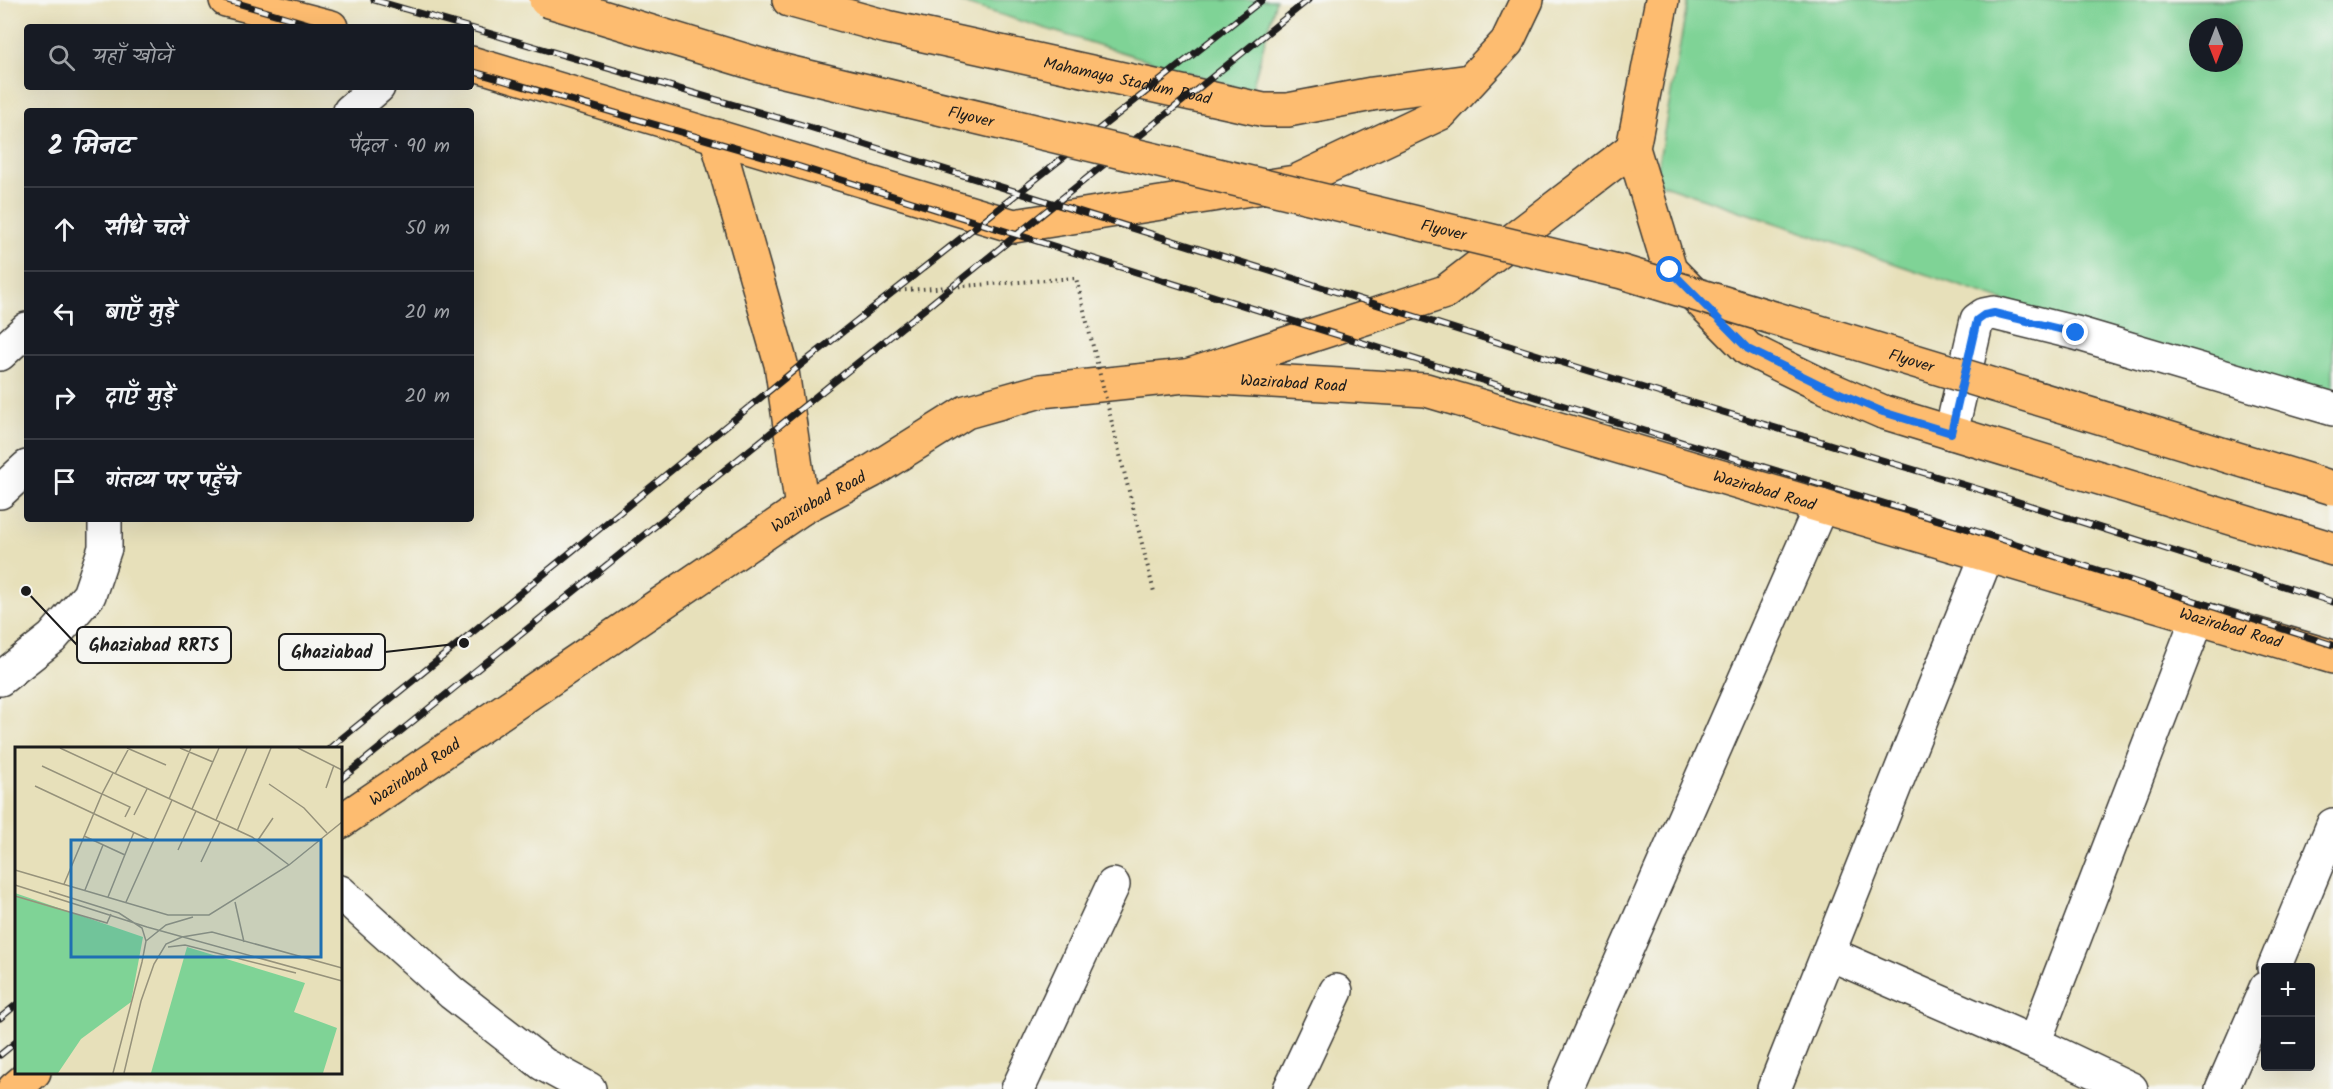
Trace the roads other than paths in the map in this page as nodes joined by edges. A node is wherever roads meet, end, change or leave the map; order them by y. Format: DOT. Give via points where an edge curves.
graph roads {
  1 [pos="226,0"];
  2 [pos="546,0"];
  3 [pos="789,0"];
  4 [pos="1527,0"];
  5 [pos="1662,0"];
  6 [pos="319,24"];
  7 [pos="474,64"];
  8 [pos="1470,81"];
  9 [pos="374,90"];
  10 [pos="354,108"];
  11 [pos="716,136"];
  12 [pos="1633,148"];
  13 [pos="24,332"];
  14 [pos="0,354"];
  15 [pos="1185,376"];
  16 [pos="2333,409"];
  17 [pos="1951,433"];
  18 [pos="24,470"];
  19 [pos="2333,488"];
  20 [pos="0,492"];
  21 [pos="1821,506"];
  22 [pos="802,508"];
  23 [pos="105,522"];
  24 [pos="2333,549"];
  25 [pos="1987,555"];
  26 [pos="2198,617"];
  27 [pos="2333,657"];
  28 [pos="0,679"];
  29 [pos="342,821"];
  30 [pos="2333,825"];
  31 [pos="1113,885"];
  32 [pos="342,894"];
  33 [pos="1828,953"];
  34 [pos="2276,963"];
  35 [pos="1336,991"];
  36 [pos="2261,997"];
  37 [pos="2034,1043"];
  38 [pos="32,1074"];
  39 [pos="1576,1086"];
  40 [pos="14,1089"];
  41 [pos="589,1089"];
  42 [pos="1018,1089"];
  43 [pos="1290,1089"];
  44 [pos="1774,1089"];
  45 [pos="2131,1089"];
  46 [pos="2222,1089"];
  1 -- 6 [label="main road"];
  2 -- 19 [label="main road, Flyover, bridge" via="767,67 1622,272"];
  3 -- 8 [label="main road, Mahamaya Stadium Road" via="887,27 1264,110 1296,109"];
  4 -- 8 [label="main road" via="1507,42"];
  5 -- 12 [label="main road"];
  7 -- 11 [label="main road"];
  8 -- 11 [label="main road" via="1441,113 1296,182 1014,226"];
  9 -- 10 [label="street"];
  11 -- 22 [label="main road" via="781,364"];
  12 -- 15 [label="main road" via="1445,292"];
  12 -- 17 [label="main road" via="1670,270 1748,349 1883,412"];
  13 -- 14 [label="street"];
  15 -- 21 [label="main road, Wazirabad Road" via="1426,390"];
  15 -- 22 [label="main road, Wazirabad Road" via="1041,391 966,412 872,471"];
  16 -- 17 [label="street" via="2076,333 1994,313 1977,320"];
  17 -- 24 [label="main road"];
  18 -- 20 [label="street"];
  21 -- 25 [label="main road, Wazirabad Road"];
  21 -- 39 [label="street"];
  22 -- 29 [label="main road, Wazirabad Road"];
  23 -- 28 [label="street" via="105,548 89,595 52,638"];
  25 -- 26 [label="main road, Wazirabad Road"];
  25 -- 33 [label="street"];
  26 -- 27 [label="main road, Wazirabad Road"];
  26 -- 37 [label="street"];
  30 -- 34 [label="street"];
  31 -- 42 [label="street"];
  32 -- 41 [label="street" via="461,1000 543,1064"];
  33 -- 37 [label="street"];
  33 -- 44 [label="street"];
  35 -- 43 [label="street"];
  36 -- 46 [label="street"];
  37 -- 45 [label="street"];
  38 -- 40 [label="main road"];
}
